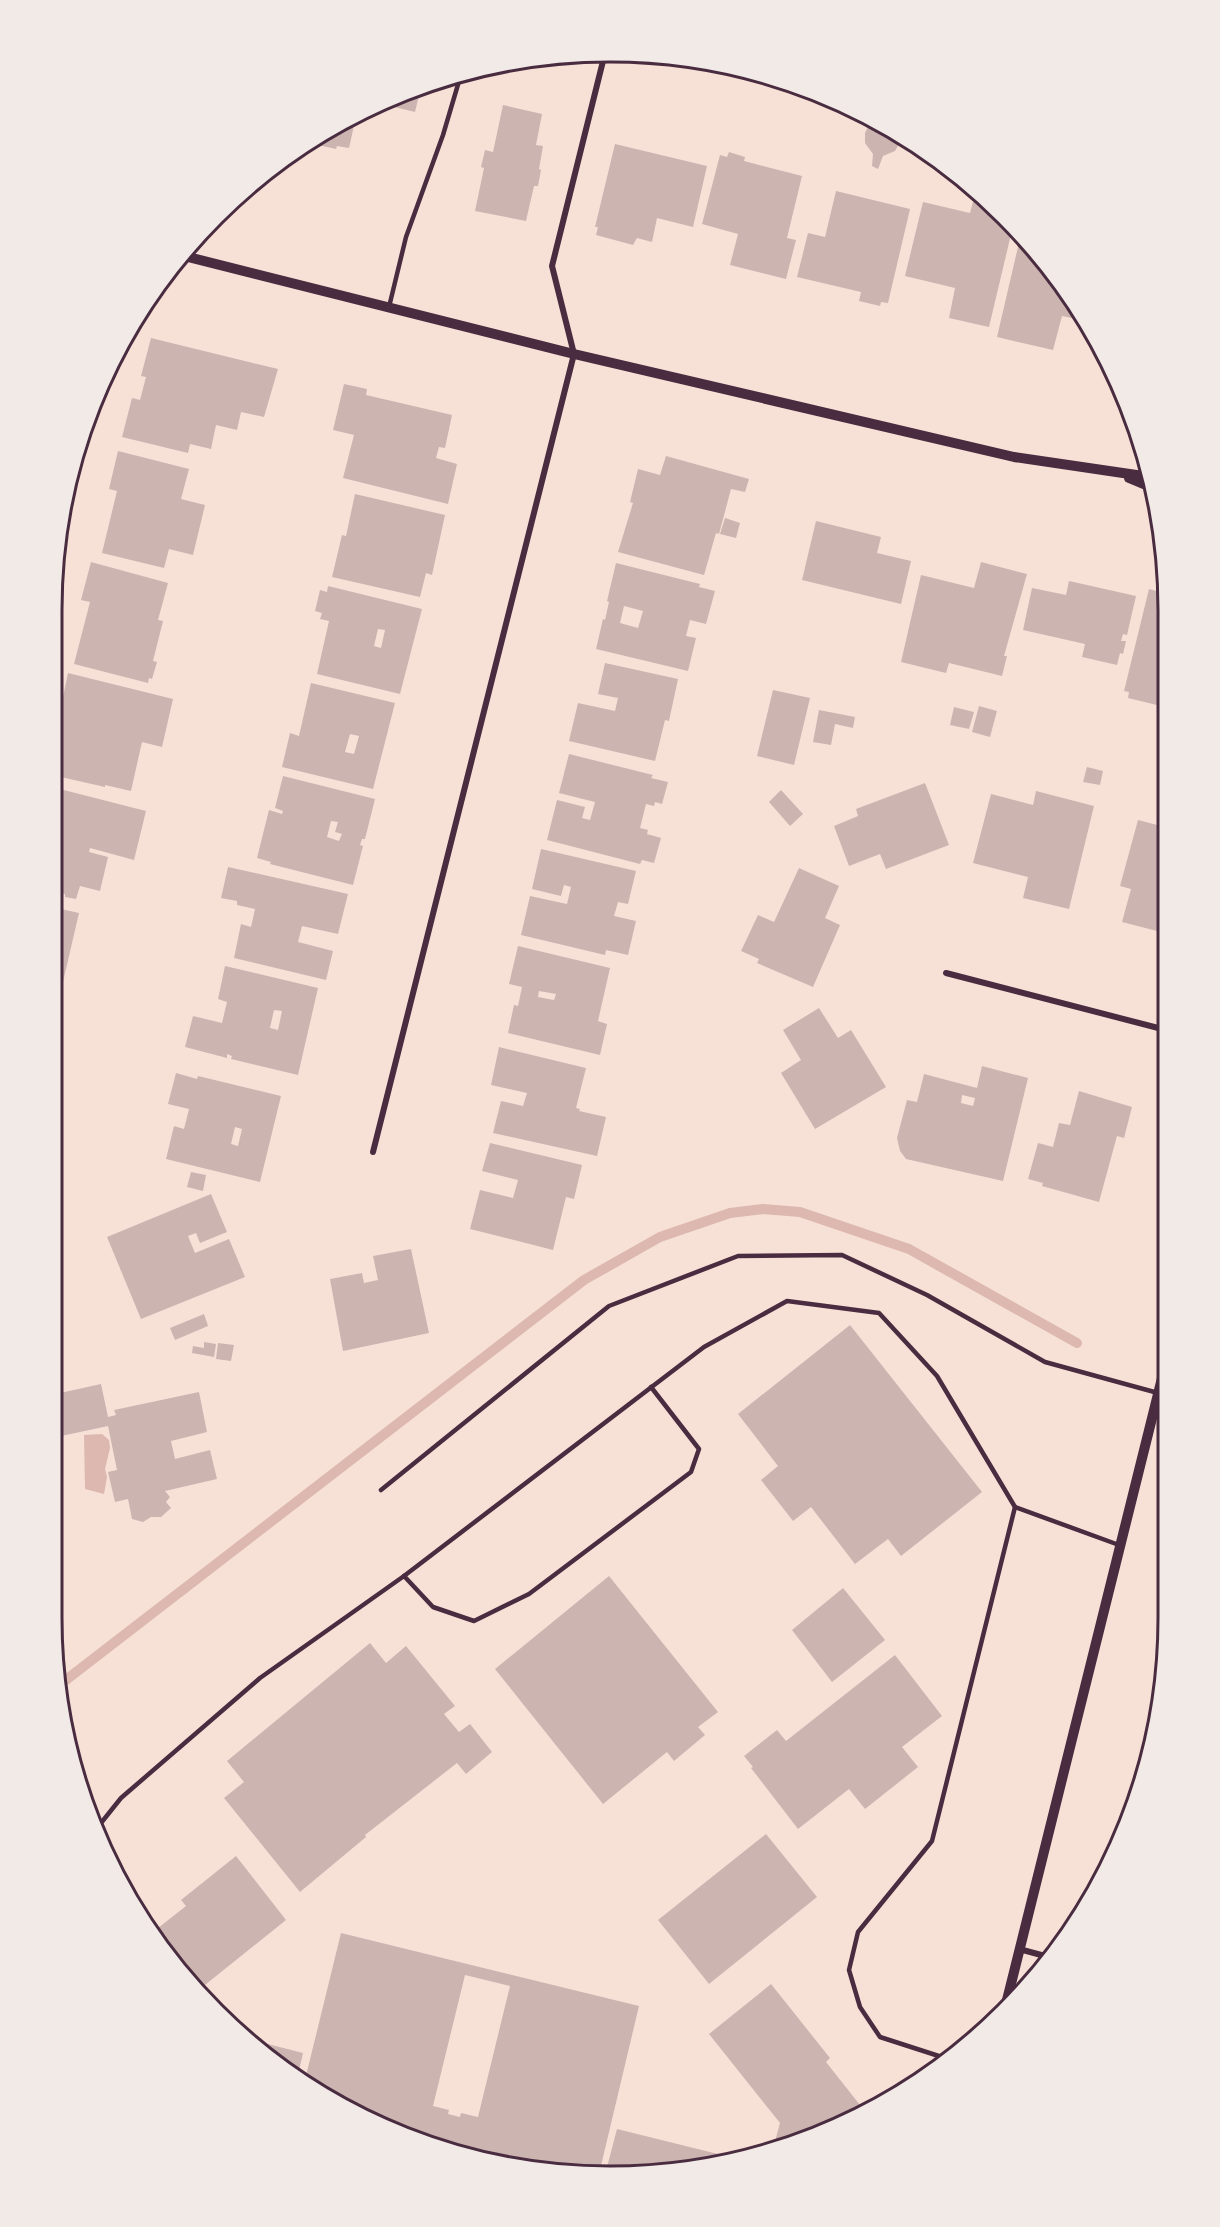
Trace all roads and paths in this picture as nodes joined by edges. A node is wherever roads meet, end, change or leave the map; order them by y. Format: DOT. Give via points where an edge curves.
graph roads {
  1 [pos="603,62"];
  2 [pos="458,83"];
  3 [pos="190,258"];
  4 [pos="388,307"];
  5 [pos="574,354"];
  6 [pos="1118,473"];
  7 [pos="1142,476"];
  8 [pos="1144,485"];
  9 [pos="946,973"];
  10 [pos="1158,1028"];
  11 [pos="373,1152"];
  12 [pos="651,1387"];
  13 [pos="1158,1393"];
  14 [pos="381,1490"];
  15 [pos="1015,1507"];
  16 [pos="1121,1546"];
  17 [pos="404,1576"];
  18 [pos="101,1822"];
  19 [pos="1019,1949"];
  20 [pos="1042,1955"];
  21 [pos="1008,1994"];
  22 [pos="939,2056"];
  1 -- 5 [label="street" via="552,266"];
  2 -- 4 [label="lane" via="406,237"];
  3 -- 4 [label="street"];
  4 -- 5 [label="street"];
  5 -- 6 [label="street" via="1014,457"];
  5 -- 11 [label="street"];
  6 -- 7 [label="street"];
  6 -- 8 [label="street"];
  9 -- 10 [label="street"];
  12 -- 15 [label="lane" via="704,1347 787,1301 879,1313 937,1376"];
  12 -- 17 [label="lane"];
  12 -- 17 [label="lane" via="699,1449 690,1472 529,1594 474,1621 433,1607"];
  13 -- 14 [label="lane" via="1044,1362 927,1295 842,1256 738,1256 609,1306"];
  13 -- 16 [label="street"];
  15 -- 16 [label="lane"];
  15 -- 22 [label="lane" via="932,1841 858,1932 849,1970 860,2007 880,2037"];
  16 -- 19 [label="street"];
  17 -- 18 [label="lane" via="260,1678 121,1798"];
  19 -- 20 [label="street"];
  19 -- 21 [label="street"];
}
